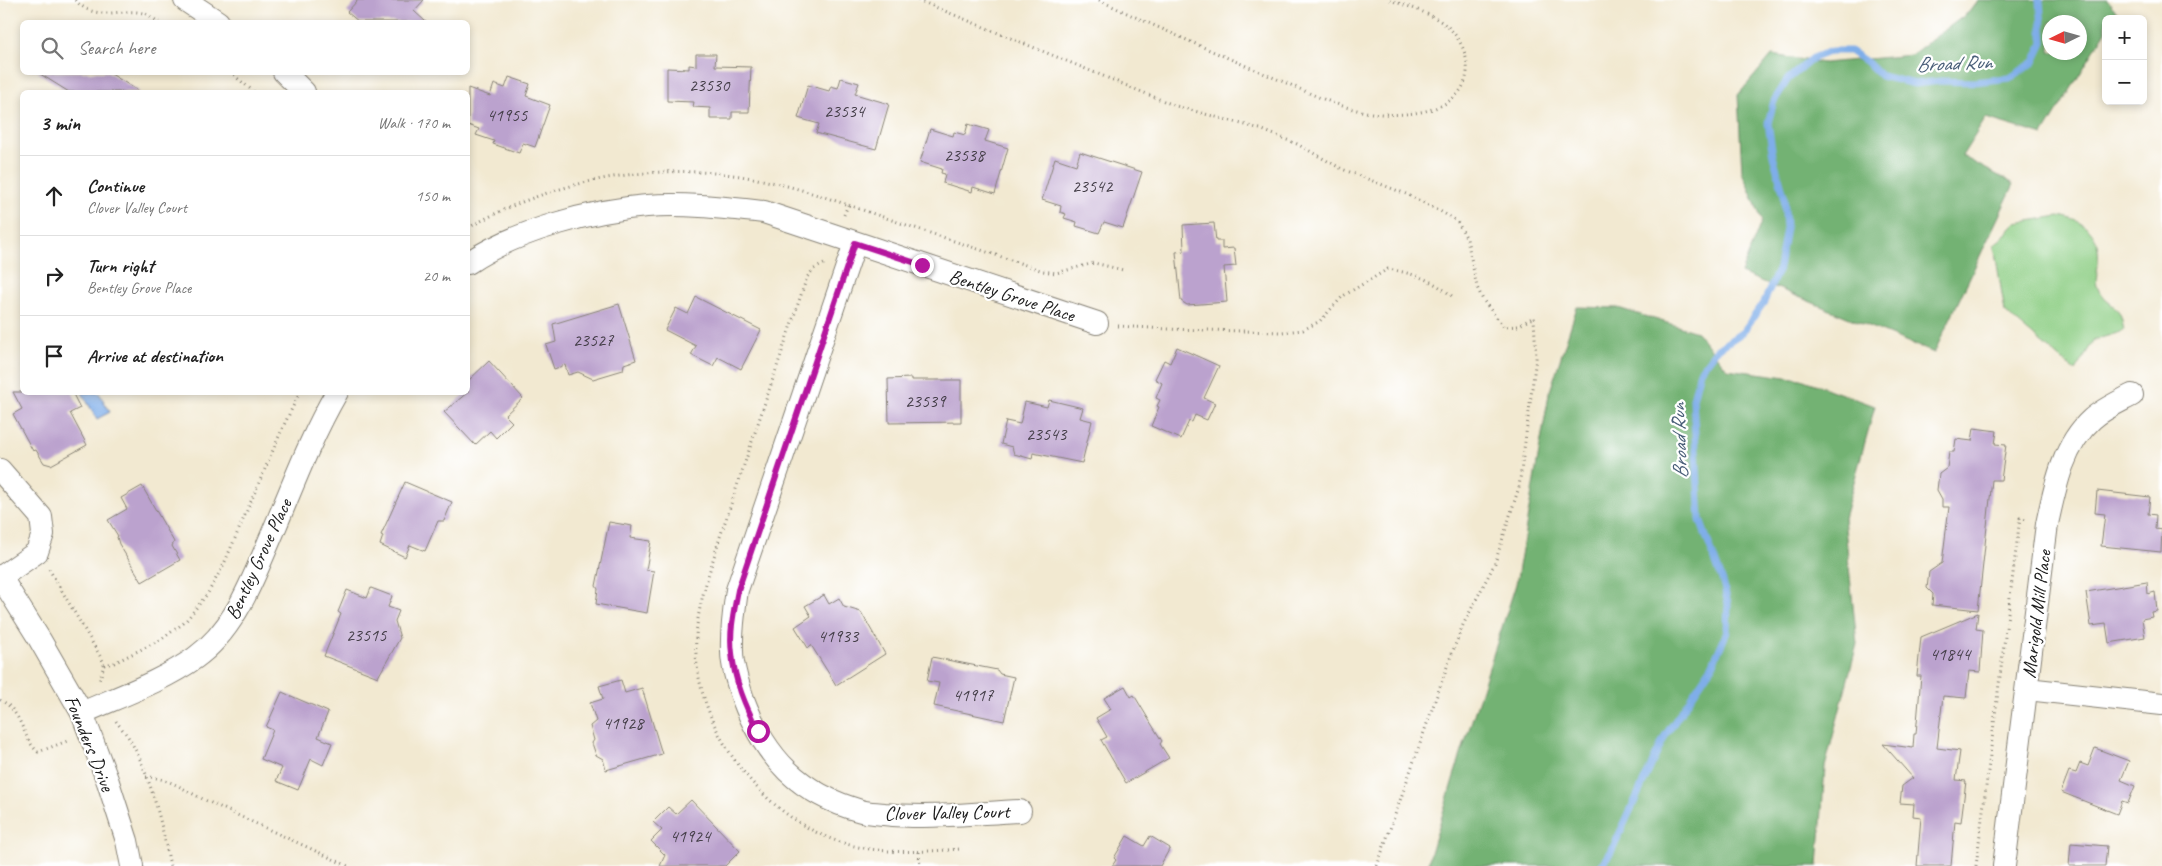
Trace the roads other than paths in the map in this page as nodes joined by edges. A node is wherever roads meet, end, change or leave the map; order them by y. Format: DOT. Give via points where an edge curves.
graph roads {
  1 [pos="185,0"];
  2 [pos="215,20"];
  3 [pos="287,75"];
  4 [pos="302,90"];
  5 [pos="846,240"];
  6 [pos="470,262"];
  7 [pos="1097,322"];
  8 [pos="2132,394"];
  9 [pos="336,395"];
  10 [pos="0,470"];
  11 [pos="1,576"];
  12 [pos="2027,689"];
  13 [pos="2162,704"];
  14 [pos="86,722"];
  15 [pos="1020,811"];
  16 [pos="132,866"];
  17 [pos="2004,866"];
  1 -- 2 [label="street"];
  3 -- 4 [label="street"];
  5 -- 6 [label="street, Bentley Grove Place" via="764,212 709,206 647,206 603,212 527,234"];
  5 -- 7 [label="street, Bentley Grove Place"];
  5 -- 15 [label="street, Clover Valley Court" via="738,590 732,629 737,682 762,741 785,770 812,791 862,812 900,816"];
  8 -- 12 [label="street, Marigold Mill Place" via="2092,418 2074,442 2057,479 2047,524"];
  9 -- 14 [label="street, Bentley Grove Place" via="319,426 253,579 230,624 196,658"];
  10 -- 11 [label="street" via="41,517 43,534 37,552"];
  11 -- 14 [label="street, Founders Drive"];
  12 -- 13 [label="street"];
  12 -- 17 [label="street, Marigold Mill Place"];
  14 -- 16 [label="street, Founders Drive" via="125,833"];
}
